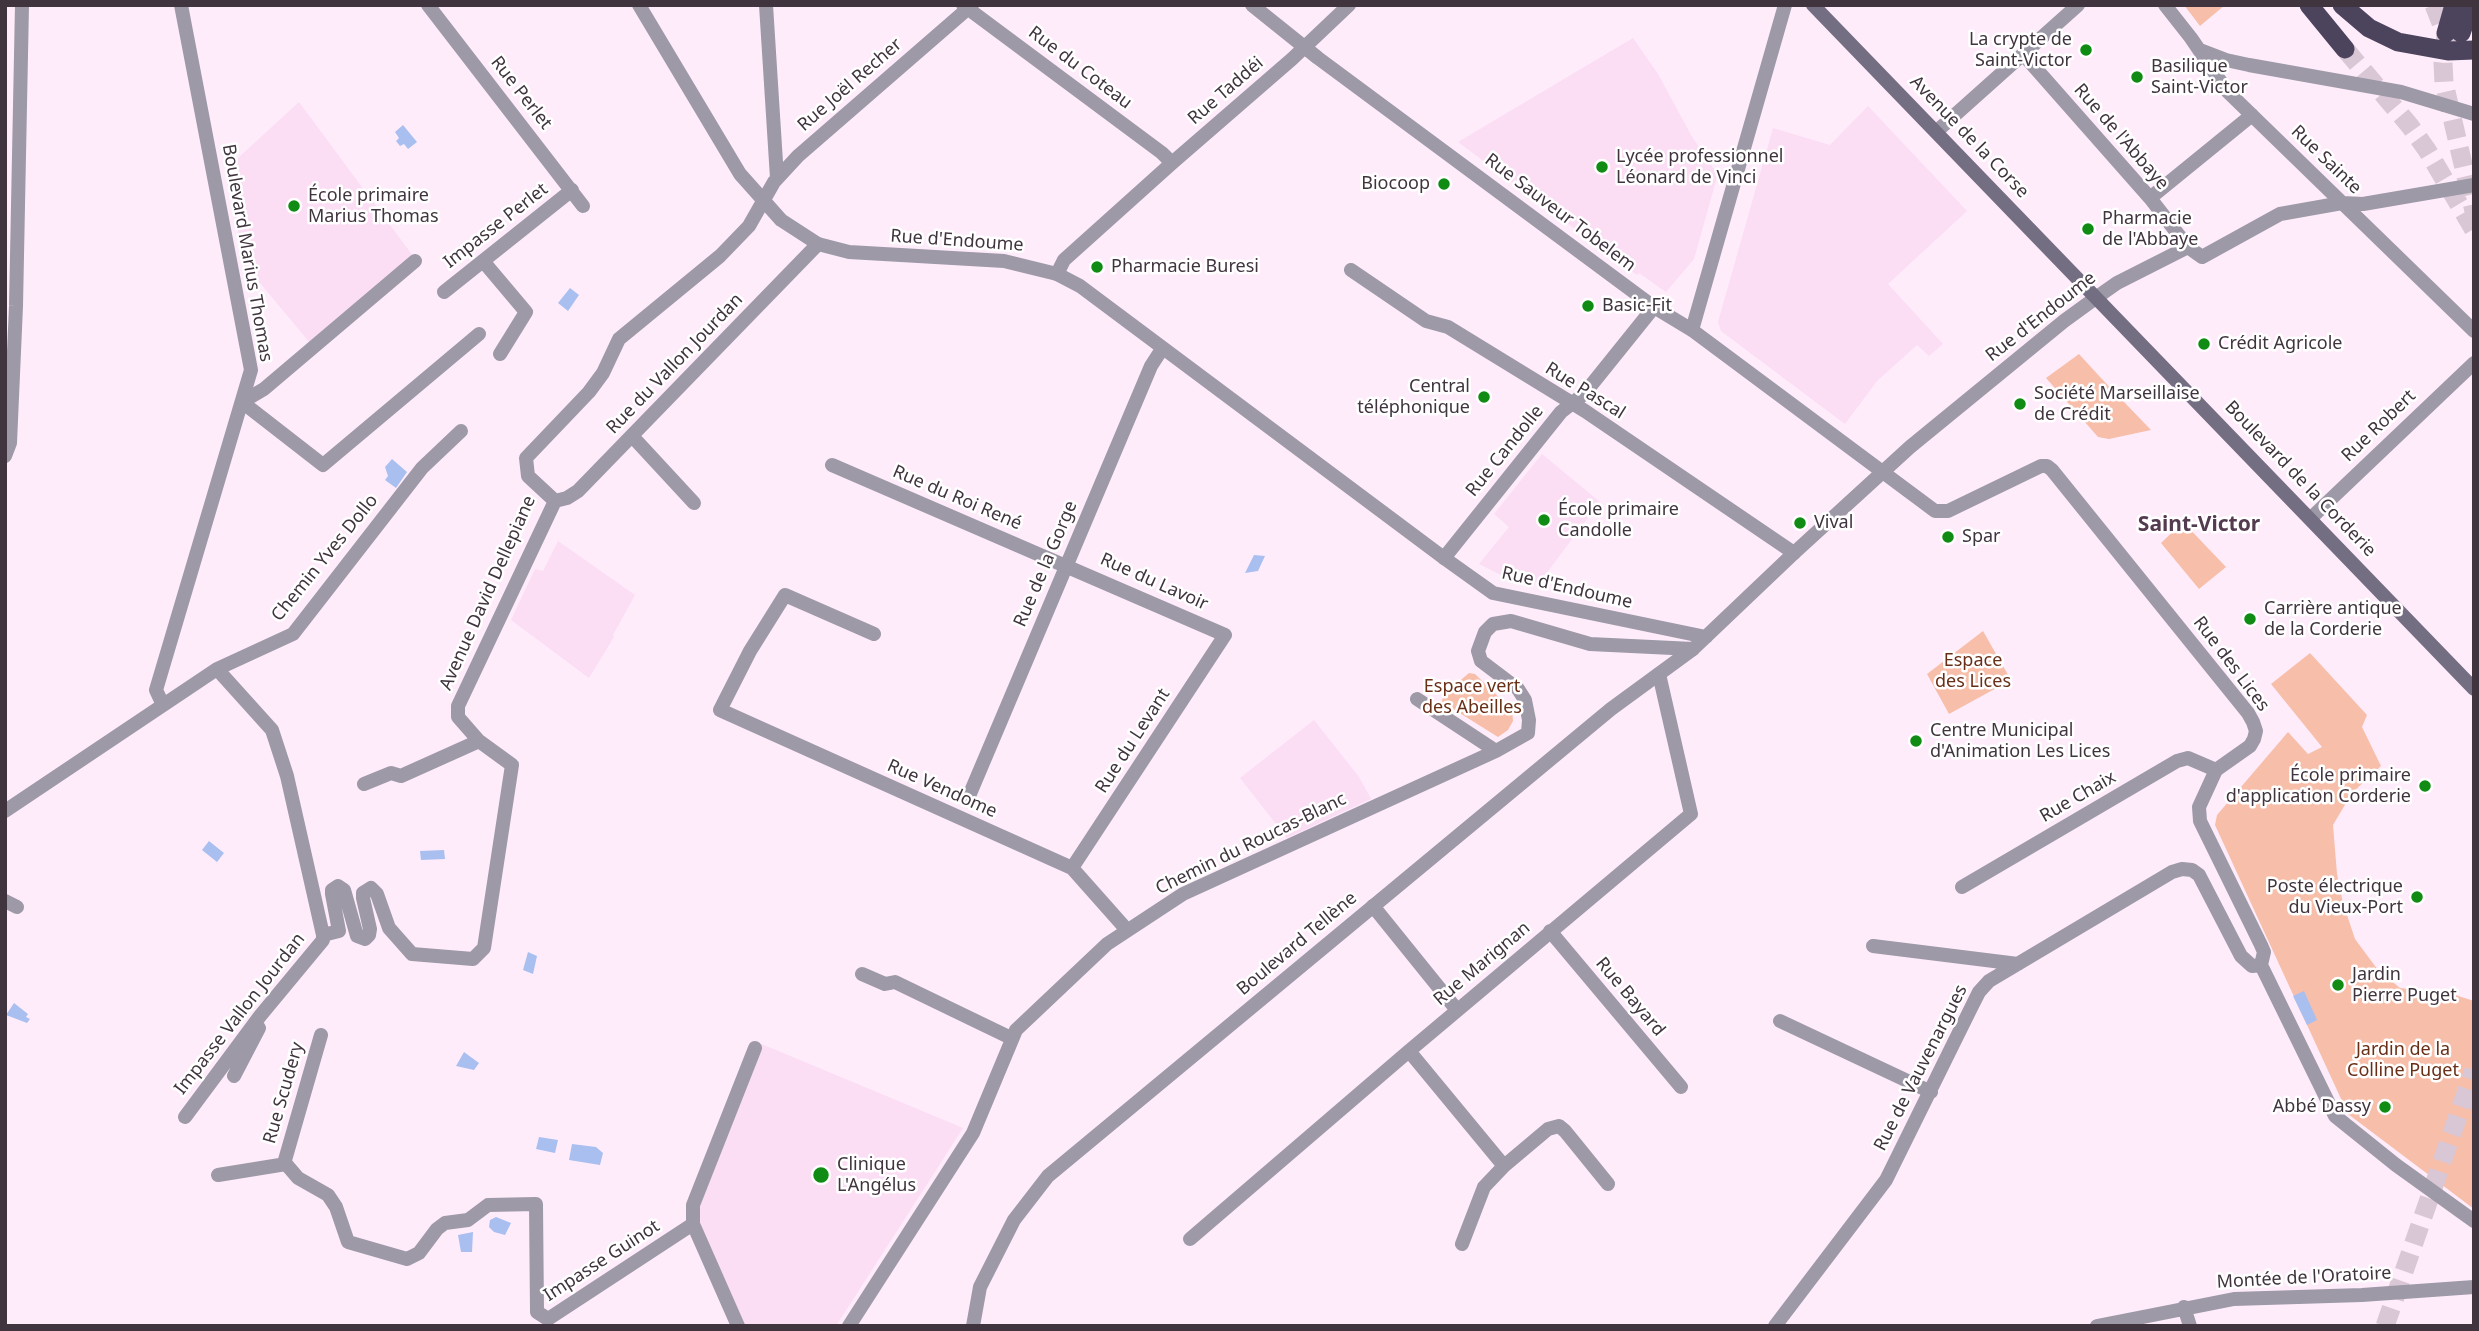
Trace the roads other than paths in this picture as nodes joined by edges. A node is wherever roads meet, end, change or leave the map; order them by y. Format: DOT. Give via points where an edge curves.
graph roads {
  1 [pos="22,5"];
  2 [pos="181,5"];
  3 [pos="428,5"];
  4 [pos="639,5"];
  5 [pos="766,5"];
  6 [pos="1252,5"];
  7 [pos="1349,5"];
  8 [pos="1785,5"];
  9 [pos="1813,5"];
  10 [pos="2078,5"];
  11 [pos="2165,5"];
  12 [pos="2309,5"];
  13 [pos="2342,5"];
  14 [pos="2454,5"];
  15 [pos="2471,5"];
  16 [pos="968,6"];
  17 [pos="1305,47"];
  18 [pos="2346,49"];
  19 [pos="2199,50"];
  20 [pos="2474,50"];
  21 [pos="2023,54"];
  22 [pos="2474,114"];
  23 [pos="2252,115"];
  24 [pos="1937,131"];
  25 [pos="1172,163"];
  26 [pos="777,178"];
  27 [pos="2474,185"];
  28 [pos="572,190"];
  29 [pos="2150,198"];
  30 [pos="763,202"];
  31 [pos="2342,203"];
  32 [pos="583,206"];
  33 [pos="818,244"];
  34 [pos="2188,247"];
  35 [pos="415,261"];
  36 [pos="483,261"];
  37 [pos="1350,270"];
  38 [pos="1057,274"];
  39 [pos="444,292"];
  40 [pos="2097,297"];
  41 [pos="11,304"];
  42 [pos="1654,307"];
  43 [pos="1692,330"];
  44 [pos="2474,331"];
  45 [pos="479,334"];
  46 [pos="1162,349"];
  47 [pos="500,354"];
  48 [pos="2474,363"];
  49 [pos="242,402"];
  50 [pos="1571,405"];
  51 [pos="461,431"];
  52 [pos="632,436"];
  53 [pos="5,456"];
  54 [pos="832,465"];
  55 [pos="1883,473"];
  56 [pos="2056,475"];
  57 [pos="555,501"];
  58 [pos="694,503"];
  59 [pos="2311,518"];
  60 [pos="1794,553"];
  61 [pos="1444,558"];
  62 [pos="1067,565"];
  63 [pos="874,634"];
  64 [pos="1225,635"];
  65 [pos="1706,637"];
  66 [pos="1693,649"];
  67 [pos="217,669"];
  68 [pos="1659,674"];
  69 [pos="2474,689"];
  70 [pos="1417,699"];
  71 [pos="163,705"];
  72 [pos="478,741"];
  73 [pos="1496,751"];
  74 [pos="2216,770"];
  75 [pos="364,784"];
  76 [pos="969,796"];
  77 [pos="5,811"];
  78 [pos="1072,868"];
  79 [pos="1962,887"];
  80 [pos="1373,906"];
  81 [pos="1127,930"];
  82 [pos="1550,932"];
  83 [pos="323,935"];
  84 [pos="1873,946"];
  85 [pos="2018,964"];
  86 [pos="2261,965"];
  87 [pos="862,974"];
  88 [pos="1457,1010"];
  89 [pos="260,1016"];
  90 [pos="1780,1021"];
  91 [pos="321,1035"];
  92 [pos="1011,1038"];
  93 [pos="755,1048"];
  94 [pos="1409,1051"];
  95 [pos="234,1076"];
  96 [pos="1681,1087"];
  97 [pos="1931,1092"];
  98 [pos="185,1116"];
  99 [pos="286,1164"];
  100 [pos="1504,1166"];
  101 [pos="218,1175"];
  102 [pos="1608,1184"];
  103 [pos="2474,1221"];
  104 [pos="693,1224"];
  105 [pos="1190,1239"];
  106 [pos="1462,1244"];
  107 [pos="407,1259"];
  108 [pos="2474,1287"];
  109 [pos="2184,1307"];
  110 [pos="738,1326"];
  111 [pos="849,1326"];
  112 [pos="973,1326"];
  113 [pos="1775,1326"];
  114 [pos="2097,1326"];
  115 [pos="2190,1326"];
  1 -- 41 [label="street"];
  2 -- 49 [label="street, Boulevard Marius Thomas" via="251,370"];
  3 -- 28 [label="street, Rue Perlet"];
  4 -- 30 [label="street, Rue d'Endoume" via="740,174"];
  5 -- 26 [label="street"];
  6 -- 17 [label="street, Rue Sauveur Tobelem"];
  7 -- 17 [label="street, Rue Taddéi"];
  8 -- 43 [label="street"];
  9 -- 24 [label="main road, Avenue de la Corse"];
  10 -- 21 [label="street"];
  11 -- 19 [label="street, Rue Sainte"];
  12 -- 18 [label="highway"];
  13 -- 20 [label="highway" via="2369,28 2398,42 2424,49"];
  14 -- 15 [label="highway" via="2454,33"];
  16 -- 25 [label="street, Rue du Coteau"];
  16 -- 26 [label="street, Rue Joël Recher"];
  17 -- 25 [label="street, Rue Taddéi"];
  17 -- 42 [label="street, Rue Sauveur Tobelem"];
  19 -- 22 [label="street" via="2249,65 2401,92"];
  19 -- 23 [label="street, Rue Sainte" via="2227,91"];
  21 -- 24 [label="street"];
  21 -- 29 [label="street, Rue de l'Abbaye"];
  23 -- 29 [label="street"];
  23 -- 31 [label="street, Rue Sainte"];
  24 -- 40 [label="main road, Avenue de la Corse"];
  25 -- 38 [label="street, Rue Taddéi" via="1064,260"];
  26 -- 30 [label="street, Rue Joël Recher"];
  27 -- 31 [label="street, Rue d'Endoume" via="2363,204"];
  28 -- 32 [label="street, Rue Perlet"];
  28 -- 36 [label="street, Impasse Perlet"];
  29 -- 34 [label="street, Rue de l'Abbaye"];
  30 -- 33 [label="street, Rue d'Endoume"];
  30 -- 57 [label="street, Avenue David Dellepiane" via="749,226 720,256 619,339 590,392 530,452 525,466 528,476"];
  31 -- 34 [label="street, Rue d'Endoume" via="2280,214 2202,257"];
  31 -- 44 [label="street, Rue Sainte"];
  33 -- 38 [label="street, Rue d'Endoume" via="849,252 1004,261"];
  33 -- 52 [label="street, Rue du Vallon Jourdan"];
  34 -- 40 [label="street, Rue d'Endoume"];
  35 -- 49 [label="street" via="264,389"];
  36 -- 39 [label="street, Impasse Perlet"];
  36 -- 47 [label="street" via="526,313"];
  37 -- 50 [label="street, Rue Pascal" via="1426,321 1448,327"];
  38 -- 46 [label="street, Rue d'Endoume" via="1080,286"];
  40 -- 55 [label="street, Rue d'Endoume"];
  40 -- 59 [label="main road, Boulevard de la Corderie"];
  41 -- 53 [label="street"];
  42 -- 43 [label="street, Rue Sauveur Tobelem"];
  42 -- 50 [label="street, Rue Candolle"];
  43 -- 55 [label="street, Rue Sauveur Tobelem"];
  45 -- 49 [label="street" via="323,465"];
  46 -- 61 [label="street, Rue d'Endoume"];
  46 -- 62 [label="street, Rue de la Gorge"];
  48 -- 59 [label="street, Rue Robert"];
  49 -- 71 [label="street, Boulevard Marius Thomas" via="156,690"];
  50 -- 60 [label="street, Rue Pascal"];
  50 -- 61 [label="street, Rue Candolle"];
  51 -- 67 [label="street, Chemin Yves Dollo" via="422,468 293,634"];
  52 -- 57 [label="street, Rue du Vallon Jourdan" via="578,491"];
  52 -- 58 [label="street"];
  54 -- 62 [label="street, Rue du Roi René"];
  55 -- 56 [label="street, Rue Sauveur Tobelem" via="1942,513 2041,466"];
  55 -- 60 [label="street, Rue d'Endoume"];
  56 -- 74 [label="street, Rue des Lices" via="2248,713 2255,739"];
  57 -- 72 [label="street, Avenue David Dellepiane" via="458,706 458,717"];
  59 -- 69 [label="main road, Boulevard de la Corderie"];
  60 -- 65 [label="street, Rue d'Endoume"];
  61 -- 65 [label="street, Rue d'Endoume" via="1493,593"];
  62 -- 64 [label="street, Rue du Lavoir"];
  62 -- 76 [label="street, Rue de la Gorge"];
  63 -- 78 [label="street, Rue Vendome" via="785,595 720,710"];
  64 -- 78 [label="street, Rue du Levant"];
  65 -- 66 [label="street, Boulevard Tellène"];
  66 -- 68 [label="street, Boulevard Tellène"];
  66 -- 73 [label="street, Chemin du Roucas-Blanc" via="1590,643 1511,621 1493,624 1481,640 1481,661 1518,690 1529,720 1528,733"];
  67 -- 71 [label="street, Chemin Yves Dollo"];
  67 -- 83 [label="street" via="272,730 288,776"];
  68 -- 80 [label="street, Boulevard Tellène"];
  68 -- 82 [label="street, Rue Marignan" via="1691,814"];
  70 -- 73 [label="street"];
  71 -- 77 [label="street, Chemin Yves Dollo"];
  72 -- 75 [label="street" via="401,776 391,774"];
  72 -- 83 [label="street, Avenue David Dellepiane" via="512,765 484,948 473,959 412,954 389,928 371,888 363,893 370,929 365,939 357,936 344,890 338,886 332,894 339,931"];
  73 -- 81 [label="street, Chemin du Roucas-Blanc" via="1183,894"];
  74 -- 79 [label="street, Rue Chaix" via="2188,758 2177,761"];
  74 -- 86 [label="street" via="2199,807 2200,821 2262,945"];
  78 -- 81 [label="street, Rue Vendome"];
  80 -- 88 [label="street"];
  80 -- 112 [label="street, Boulevard Tellène" via="1048,1176 1014,1220 980,1287"];
  81 -- 92 [label="street, Chemin du Roucas-Blanc"];
  82 -- 88 [label="street, Rue Marignan"];
  82 -- 96 [label="street, Rue Bayard"];
  83 -- 89 [label="street, Impasse Vallon Jourdan"];
  84 -- 85 [label="street"];
  85 -- 86 [label="street, Rue de Vauvenargues" via="2182,869 2199,875 2241,956 2252,966"];
  85 -- 97 [label="street, Rue de Vauvenargues" via="1979,992"];
  86 -- 103 [label="street" via="2335,1115"];
  87 -- 92 [label="street" via="885,984 895,982"];
  88 -- 94 [label="street, Rue Marignan"];
  89 -- 95 [label="street" via="259,1030"];
  89 -- 98 [label="street, Impasse Vallon Jourdan"];
  90 -- 97 [label="street"];
  91 -- 99 [label="street, Rue Scudery"];
  92 -- 111 [label="street, Chemin du Roucas-Blanc" via="973,1133"];
  93 -- 104 [label="street" via="693,1205"];
  94 -- 100 [label="street"];
  94 -- 105 [label="street, Rue Marignan"];
  97 -- 113 [label="street, Rue de Vauvenargues" via="1886,1180"];
  99 -- 101 [label="street"];
  99 -- 107 [label="street, Rue Scudery" via="298,1178 328,1195 348,1242"];
  100 -- 102 [label="street" via="1548,1129 1559,1126"];
  100 -- 106 [label="street" via="1484,1187"];
  104 -- 107 [label="street, Impasse Guinot" via="548,1319 537,1312 536,1204 488,1205 468,1220 445,1223 419,1253"];
  104 -- 110 [label="street"];
  108 -- 109 [label="street, Montée de l'Oratoire" via="2234,1299"];
  109 -- 114 [label="street, Montée de l'Oratoire"];
  109 -- 115 [label="street"];
}
